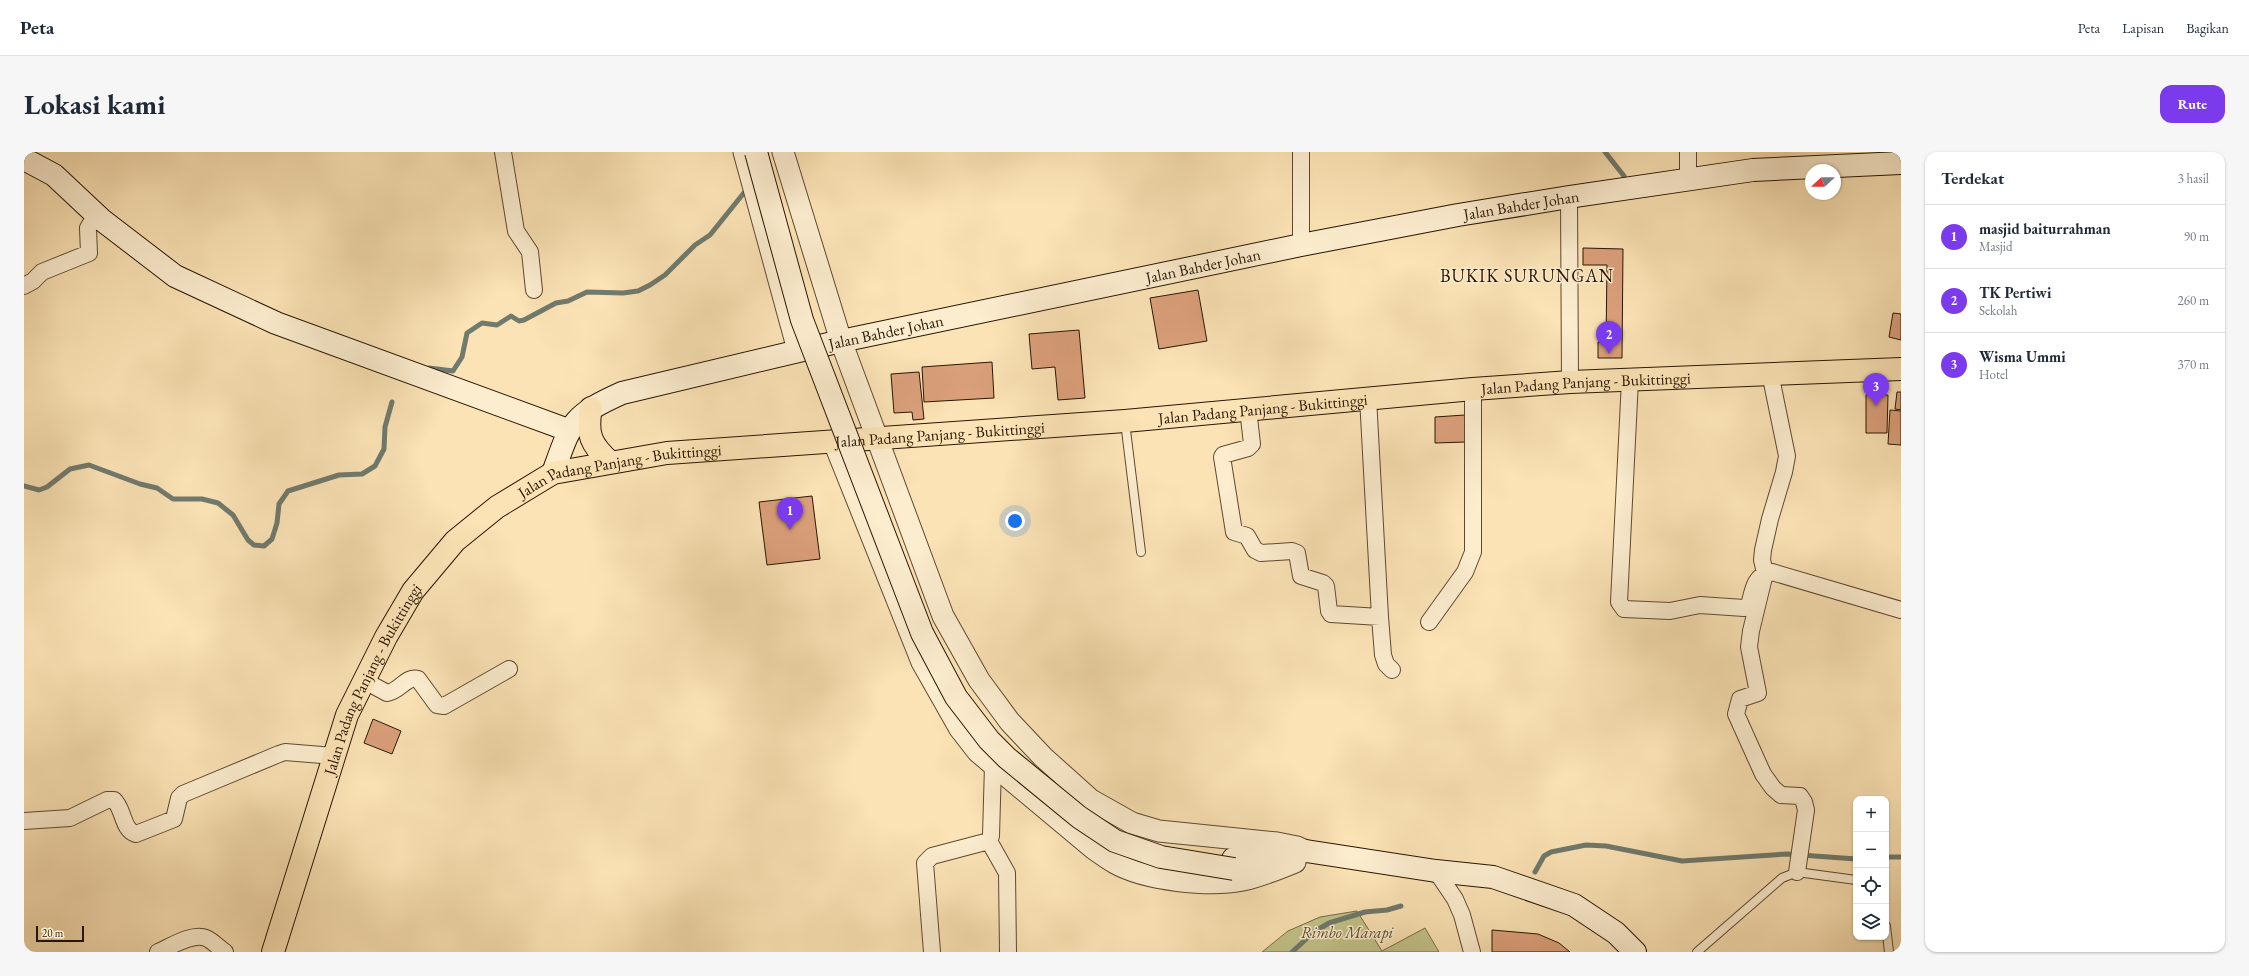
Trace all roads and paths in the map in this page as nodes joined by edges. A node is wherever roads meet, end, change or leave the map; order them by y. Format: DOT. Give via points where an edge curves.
graph roads {
  1 [pos="503,152"];
  2 [pos="744,152"];
  3 [pos="756,152"];
  4 [pos="765,152"];
  5 [pos="783,152"];
  6 [pos="1301,152"];
  7 [pos="1688,152"];
  8 [pos="24,159"];
  9 [pos="1901,163"];
  10 [pos="1688,180"];
  11 [pos="1569,197"];
  12 [pos="96,215"];
  13 [pos="1301,245"];
  14 [pos="24,286"];
  15 [pos="534,290"];
  16 [pos="841,341"];
  17 [pos="798,350"];
  18 [pos="1901,369"];
  19 [pos="1770,373"];
  20 [pos="1630,380"];
  21 [pos="1570,382"];
  22 [pos="1473,389"];
  23 [pos="1368,398"];
  24 [pos="591,408"];
  25 [pos="1248,410"];
  26 [pos="1125,421"];
  27 [pos="568,430"];
  28 [pos="878,440"];
  29 [pos="834,442"];
  30 [pos="610,462"];
  31 [pos="553,473"];
  32 [pos="1141,552"];
  33 [pos="1765,573"];
  34 [pos="1901,610"];
  35 [pos="1380,617"];
  36 [pos="1430,622"];
  37 [pos="509,669"];
  38 [pos="1392,670"];
  39 [pos="365,682"];
  40 [pos="334,756"];
  41 [pos="993,765"];
  42 [pos="24,821"];
  43 [pos="989,841"];
  44 [pos="1309,856"];
  45 [pos="1234,864"];
  46 [pos="1436,871"];
  47 [pos="1797,872"];
  48 [pos="1853,880"];
  49 [pos="1888,940"];
  50 [pos="158,952"];
  51 [pos="224,952"];
  52 [pos="273,952"];
  53 [pos="932,952"];
  54 [pos="1008,952"];
  55 [pos="1472,952"];
  56 [pos="1634,952"];
  57 [pos="1697,952"];
  58 [pos="1890,952"];
  1 -- 15 [label="street" via="516,231 530,252"];
  2 -- 17 [label="street"];
  3 -- 45 [label="main road, bridge" via="802,320 922,633 956,697 984,734 1007,758 1079,817 1115,841 1161,857"];
  4 -- 45 [label="main road" via="805,299 932,628 948,663 964,689 984,718 1011,748 1102,823 1147,844"];
  5 -- 16 [label="street"];
  6 -- 13 [label="street"];
  7 -- 10 [label="street"];
  8 -- 12 [label="main road" via="54,175"];
  9 -- 10 [label="main road, Jalan Bahder Johan" via="1753,170"];
  10 -- 11 [label="main road, Jalan Bahder Johan"];
  11 -- 13 [label="main road, Jalan Bahder Johan"];
  11 -- 21 [label="street"];
  12 -- 14 [label="street" via="88,228 89,253 42,272"];
  12 -- 27 [label="main road" via="175,276 276,323"];
  13 -- 16 [label="main road, Jalan Bahder Johan"];
  16 -- 17 [label="main road, Jalan Bahder Johan"];
  16 -- 28 [label="street"];
  17 -- 24 [label="main road, Jalan Bahder Johan" via="622,393"];
  18 -- 19 [label="highway, Jalan Padang Panjang - Bukittinggi"];
  19 -- 20 [label="highway, Jalan Padang Panjang - Bukittinggi"];
  19 -- 33 [label="street" via="1787,456 1762,560"];
  20 -- 21 [label="highway, Jalan Padang Panjang - Bukittinggi"];
  20 -- 33 [label="street" via="1620,606 1624,609 1670,611 1700,605 1744,608 1749,606 1755,581"];
  21 -- 22 [label="highway, Jalan Padang Panjang - Bukittinggi"];
  22 -- 23 [label="highway, Jalan Padang Panjang - Bukittinggi"];
  22 -- 36 [label="street" via="1473,552 1465,572"];
  23 -- 25 [label="highway, Jalan Padang Panjang - Bukittinggi"];
  23 -- 35 [label="street"];
  24 -- 27 [label="main road, Jalan Bahder Johan" via="582,413"];
  24 -- 30 [label="highway" via="589,430 592,442"];
  25 -- 26 [label="highway, Jalan Padang Panjang - Bukittinggi"];
  25 -- 35 [label="street" via="1252,444 1222,458 1234,532 1247,536 1255,550 1261,553 1297,553 1302,576 1326,586 1331,614"];
  26 -- 28 [label="highway, Jalan Padang Panjang - Bukittinggi"];
  26 -- 32 [label="lane"];
  27 -- 31 [label="main road, Jalan Bahder Johan"];
  28 -- 29 [label="highway, Jalan Padang Panjang - Bukittinggi"];
  28 -- 44 [label="street" via="943,616 979,680 1010,722 1043,757 1091,800 1132,824 1159,831 1277,843 1297,847"];
  29 -- 30 [label="highway, Jalan Padang Panjang - Bukittinggi" via="667,453"];
  29 -- 41 [label="street" via="922,662 960,729 978,752"];
  30 -- 31 [label="highway, Jalan Padang Panjang - Bukittinggi"];
  31 -- 39 [label="highway, Jalan Padang Panjang - Bukittinggi" via="497,507 455,541 413,591 386,637"];
  33 -- 34 [label="street" via="1772,572"];
  33 -- 47 [label="street" via="1749,647 1758,693 1740,698 1736,714 1763,774 1773,788 1781,795 1800,796 1804,802 1806,810"];
  35 -- 38 [label="street" via="1383,654 1386,664"];
  37 -- 39 [label="street" via="444,706 437,704 418,679 410,679 396,691 388,693"];
  39 -- 40 [label="highway, Jalan Padang Panjang - Bukittinggi" via="347,714"];
  40 -- 42 [label="street" via="285,752 279,754 183,794 179,798 174,819 136,834 128,830 114,800 108,800 70,818"];
  40 -- 52 [label="highway, Jalan Padang Panjang - Bukittinggi"];
  41 -- 43 [label="street"];
  41 -- 44 [label="street" via="1094,849 1116,863 1136,871 1194,883 1220,883 1260,876"];
  43 -- 53 [label="street" via="932,856 925,863"];
  43 -- 54 [label="street" via="1007,873"];
  44 -- 45 [label="main road"];
  44 -- 46 [label="main road"];
  46 -- 55 [label="street" via="1455,899"];
  46 -- 56 [label="main road" via="1493,877 1574,905 1616,933"];
  47 -- 48 [label="lane"];
  47 -- 57 [label="lane" via="1782,878"];
  49 -- 58 [label="lane"];
  50 -- 51 [label="street" via="199,937 206,938"];
}
